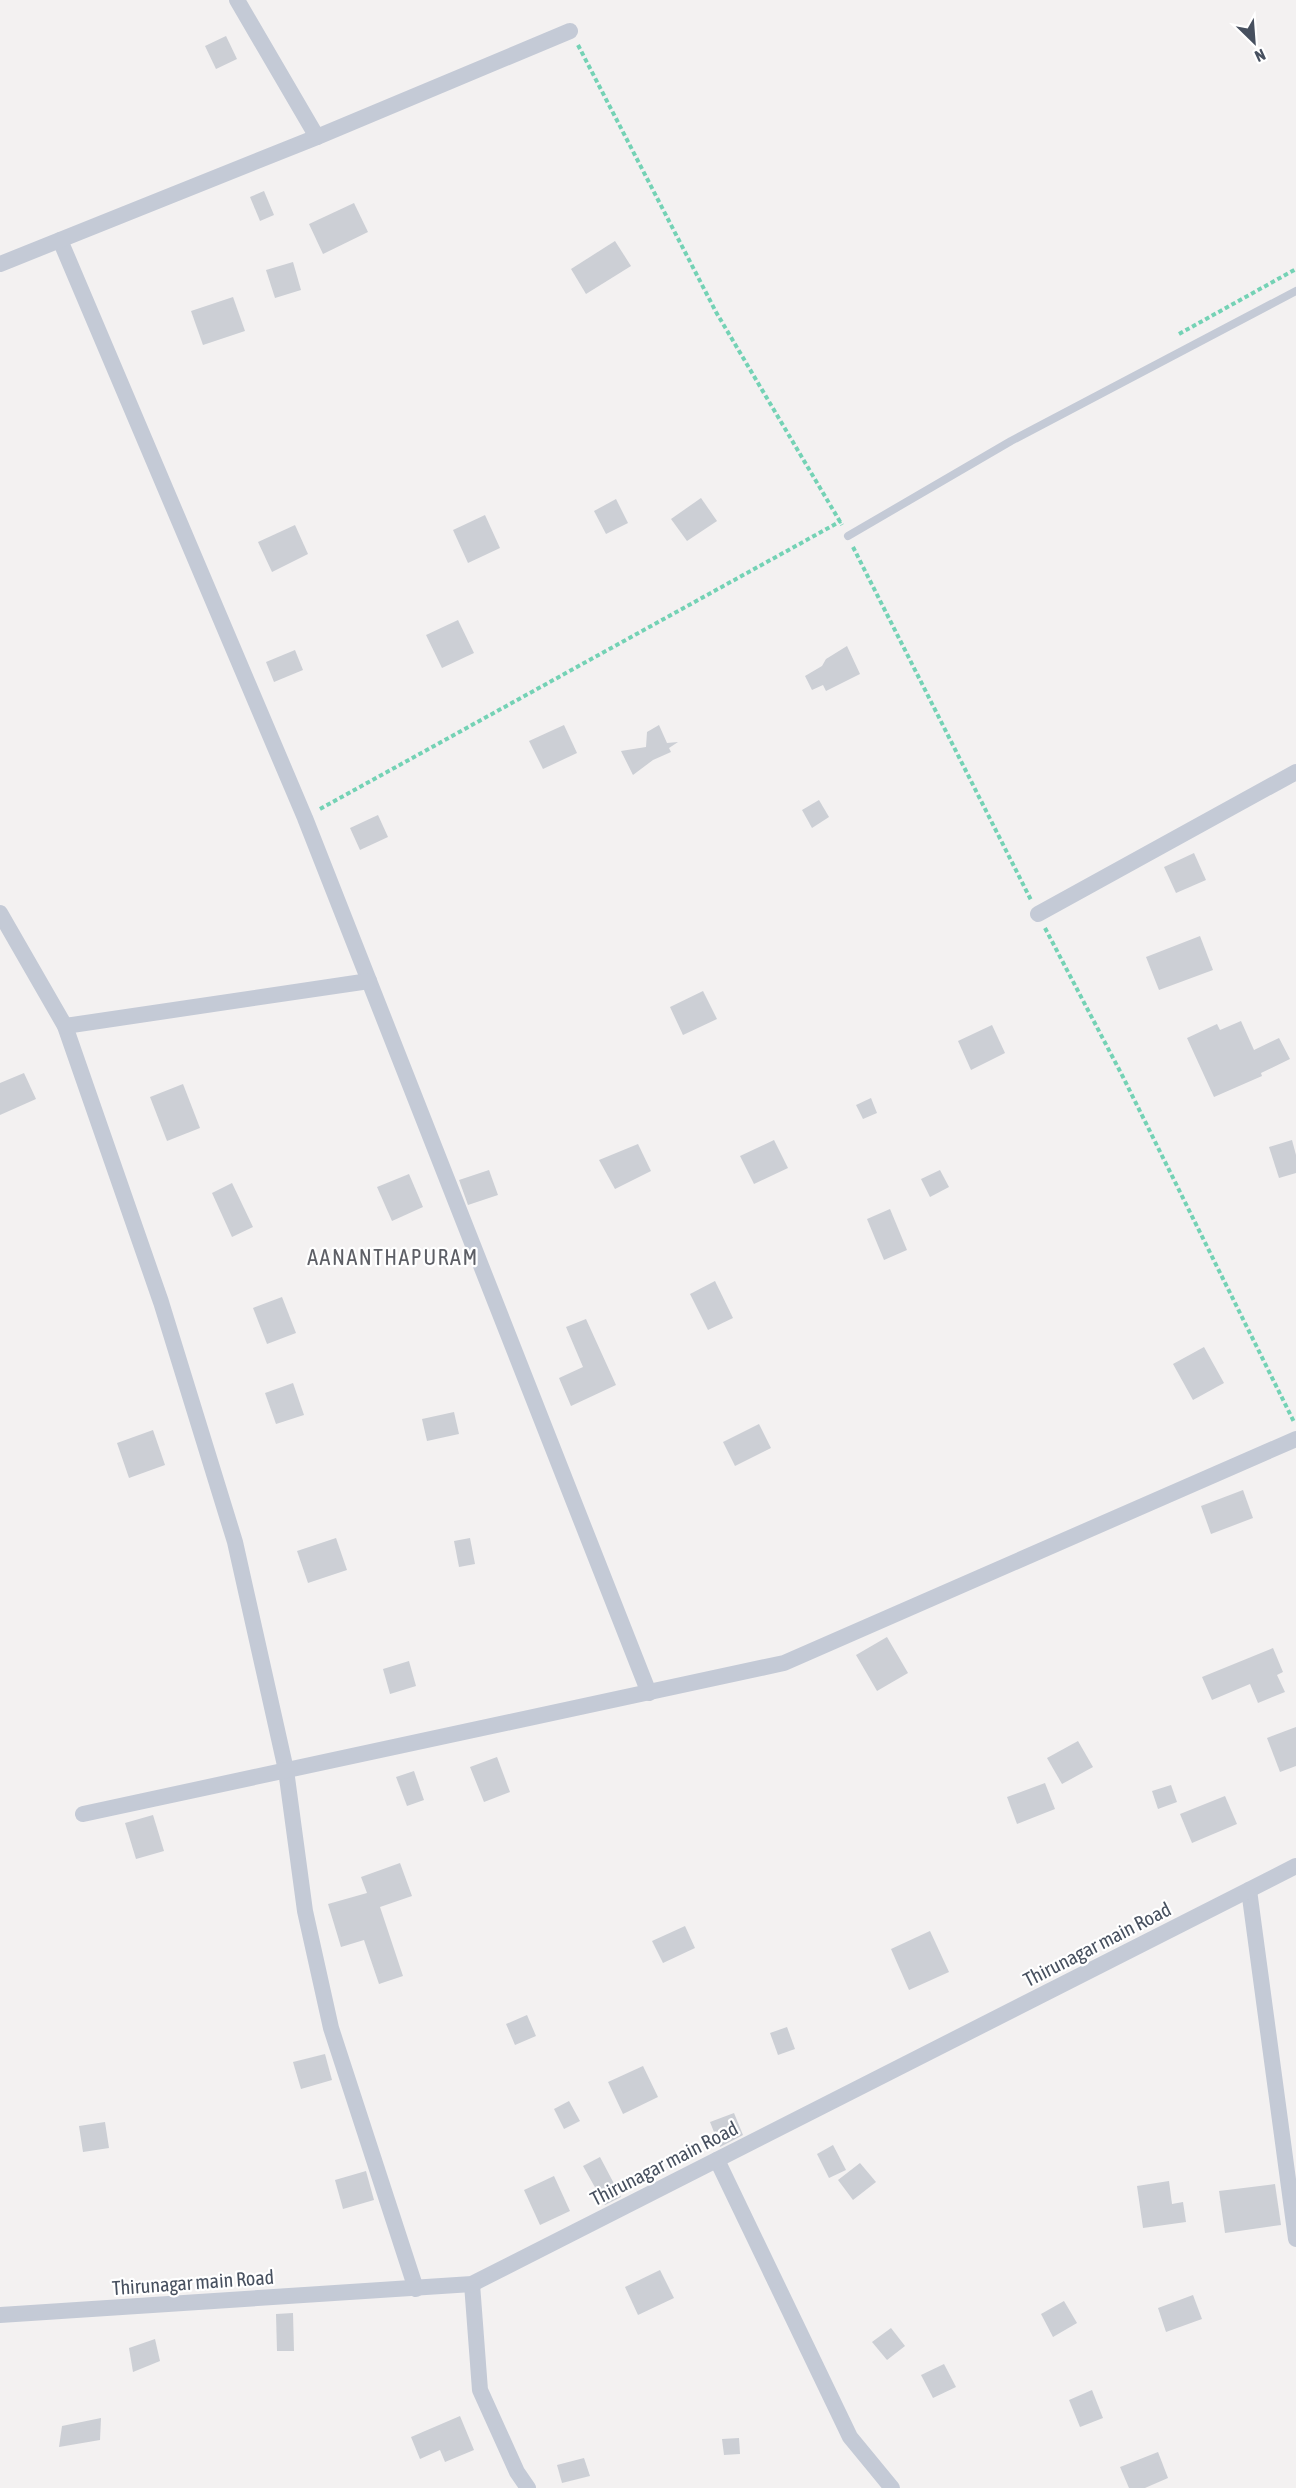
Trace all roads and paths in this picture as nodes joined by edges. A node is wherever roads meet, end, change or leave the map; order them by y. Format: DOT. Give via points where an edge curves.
graph roads {
  1 [pos="237,0"];
  2 [pos="570,31"];
  3 [pos="317,137"];
  4 [pos="60,240"];
  5 [pos="0,264"];
  6 [pos="1296,291"];
  7 [pos="840,521"];
  8 [pos="848,536"];
  9 [pos="1296,772"];
  10 [pos="305,818"];
  11 [pos="0,913"];
  12 [pos="1038,914"];
  13 [pos="369,981"];
  14 [pos="65,1026"];
  15 [pos="1296,1425"];
  16 [pos="1296,1439"];
  17 [pos="649,1693"];
  18 [pos="286,1770"];
  19 [pos="82,1814"];
  20 [pos="1296,1866"];
  21 [pos="1249,1890"];
  22 [pos="717,2160"];
  23 [pos="1296,2239"];
  24 [pos="472,2284"];
  25 [pos="416,2289"];
  26 [pos="0,2315"];
  27 [pos="528,2488"];
  28 [pos="892,2488"];
  1 -- 3 [label="street"];
  2 -- 3 [label="street"];
  2 -- 7 [label="path" via="716,312"];
  3 -- 4 [label="street"];
  4 -- 5 [label="street"];
  4 -- 10 [label="street"];
  6 -- 8 [label="lane" via="1011,441"];
  7 -- 8 [label="path"];
  7 -- 10 [label="path"];
  8 -- 12 [label="path"];
  9 -- 12 [label="street"];
  10 -- 13 [label="street"];
  11 -- 14 [label="street"];
  12 -- 15 [label="path"];
  13 -- 14 [label="street"];
  13 -- 17 [label="street"];
  14 -- 18 [label="street" via="161,1302 235,1542"];
  16 -- 17 [label="street" via="784,1662"];
  17 -- 18 [label="street"];
  18 -- 19 [label="street"];
  18 -- 25 [label="street" via="305,1911 331,2028"];
  20 -- 21 [label="street, Thirunagar main Road"];
  21 -- 22 [label="street, Thirunagar main Road"];
  21 -- 23 [label="street"];
  22 -- 24 [label="street, Thirunagar main Road"];
  22 -- 28 [label="street" via="849,2437"];
  24 -- 25 [label="street, Thirunagar main Road"];
  24 -- 27 [label="street" via="480,2390"];
  25 -- 26 [label="street, Thirunagar main Road"];
}
